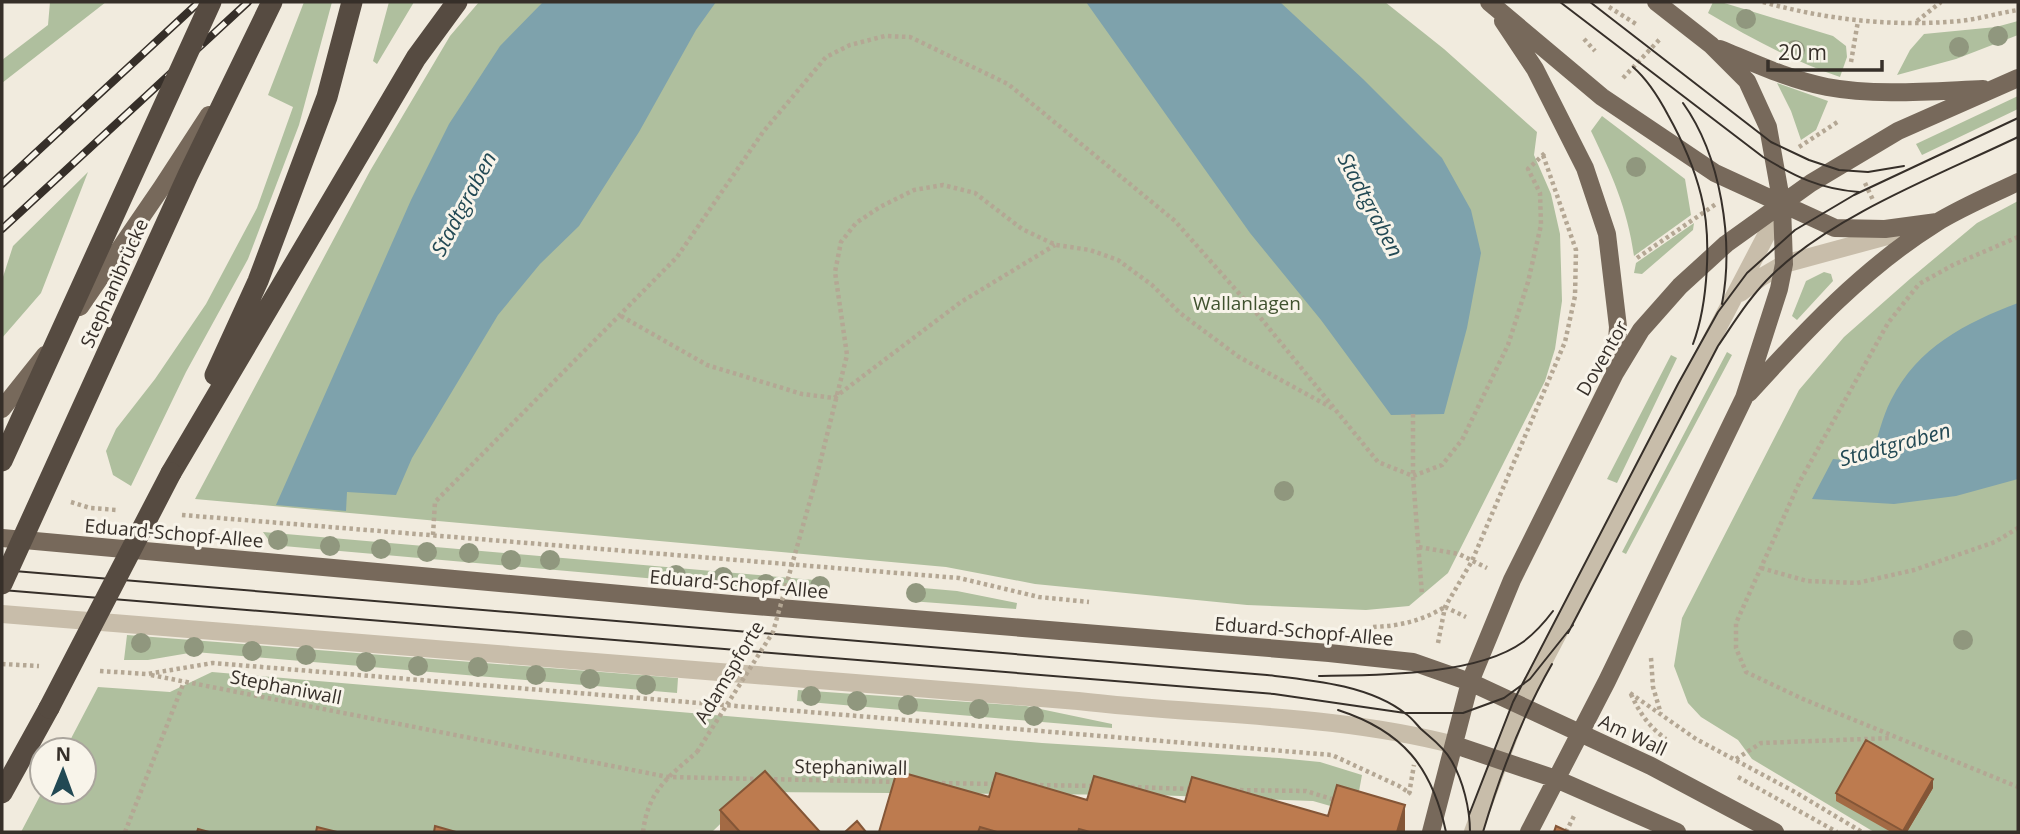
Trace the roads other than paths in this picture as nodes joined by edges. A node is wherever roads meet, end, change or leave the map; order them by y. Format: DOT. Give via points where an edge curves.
graph roads {
  1 [pos="211,2"];
  2 [pos="272,2"];
  3 [pos="352,2"];
  4 [pos="457,2"];
  5 [pos="1656,2"];
  6 [pos="1490,3"];
  7 [pos="1711,44"];
  8 [pos="2018,78"];
  9 [pos="1995,89"];
  10 [pos="2018,182"];
  11 [pos="1782,205"];
  12 [pos="1937,222"];
  13 [pos="1784,264"];
  14 [pos="1734,297"];
  15 [pos="1615,373"];
  16 [pos="1744,398"];
  17 [pos="2,409"];
  18 [pos="2,461"];
  19 [pos="171,472"];
  20 [pos="2,538"];
  21 [pos="2,584"];
  22 [pos="2,614"];
  23 [pos="1470,682"];
  24 [pos="1520,706"];
  25 [pos="1580,734"];
  26 [pos="1455,745"];
  27 [pos="1499,760"];
  28 [pos="1556,779"];
  29 [pos="2,793"];
  30 [pos="1431,832"];
  31 [pos="1473,832"];
  32 [pos="1529,832"];
  33 [pos="1677,832"];
  34 [pos="1774,832"];
  1 -- 18 [label="highway, Stephanibrücke, bridge"];
  2 -- 17 [label="main road" via="221,95 162,187 58,338"];
  2 -- 21 [label="highway, Stephanibrücke, bridge"];
  3 -- 19 [label="highway" via="327,97 258,281"];
  4 -- 19 [label="highway" via="416,58"];
  5 -- 7 [label="main road"];
  6 -- 11 [label="main road" via="1602,97 1714,173"];
  6 -- 15 [label="main road" via="1535,68 1585,167 1607,234 1613,274 1618,327"];
  7 -- 9 [label="main road" via="1765,68 1826,87"];
  7 -- 11 [label="main road" via="1747,81 1768,127"];
  8 -- 9 [label="main road, Doventor"];
  9 -- 11 [label="main road, Doventor" via="1898,131"];
  10 -- 12 [label="main road"];
  11 -- 12 [label="main road" via="1835,228 1885,229"];
  11 -- 13 [label="main road"];
  11 -- 14 [label="street"];
  11 -- 15 [label="main road, Doventor" via="1726,244 1680,286 1641,330"];
  12 -- 13 [label="street"];
  12 -- 16 [label="main road" via="1870,270"];
  13 -- 14 [label="street"];
  13 -- 16 [label="main road"];
  14 -- 24 [label="street"];
  15 -- 23 [label="main road, Doventor" via="1517,570"];
  16 -- 25 [label="main road"];
  19 -- 29 [label="highway, bridge"];
  20 -- 23 [label="main road, Eduard-Schopf-Allee" via="1329,653 1413,662"];
  22 -- 26 [label="street" via="1279,717 1368,726"];
  23 -- 24 [label="main road, Am Wall"];
  23 -- 26 [label="main road, Doventor"];
  24 -- 25 [label="main road, Am Wall"];
  24 -- 27 [label="street"];
  25 -- 28 [label="main road"];
  25 -- 34 [label="main road, Am Wall"];
  26 -- 27 [label="main road"];
  26 -- 30 [label="main road, Doventor"];
  27 -- 28 [label="main road"];
  27 -- 31 [label="street"];
  28 -- 32 [label="main road"];
  28 -- 33 [label="main road"];
}
